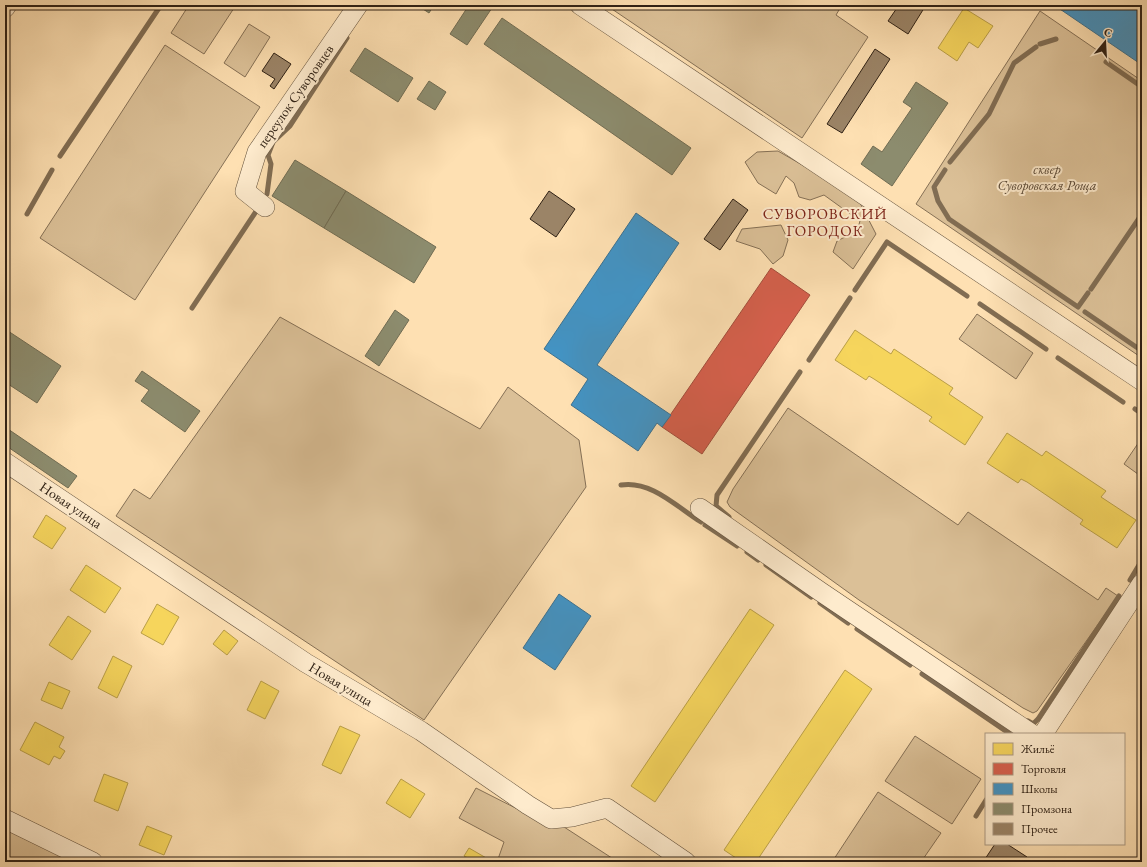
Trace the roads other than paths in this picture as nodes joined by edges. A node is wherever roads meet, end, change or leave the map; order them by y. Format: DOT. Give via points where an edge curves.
graph roads {
  1 [pos="7,5"];
  2 [pos="358,5"];
  3 [pos="580,5"];
  4 [pos="5,8"];
  5 [pos="265,207"];
  6 [pos="1142,381"];
  7 [pos="5,462"];
  8 [pos="700,508"];
  9 [pos="1142,583"];
  10 [pos="1031,733"];
  11 [pos="1044,733"];
  12 [pos="5,819"];
  13 [pos="93,862"];
  14 [pos="686,862"];
  1 -- 4 [label="street"];
  2 -- 5 [label="street, переулок Суворовцев" via="257,152 245,191"];
  3 -- 6 [label="street"];
  7 -- 14 [label="street, Новая улица" via="306,663 420,731 550,819 572,817 607,808"];
  8 -- 10 [label="street"];
  9 -- 11 [label="street"];
  12 -- 13 [label="street"];
}
